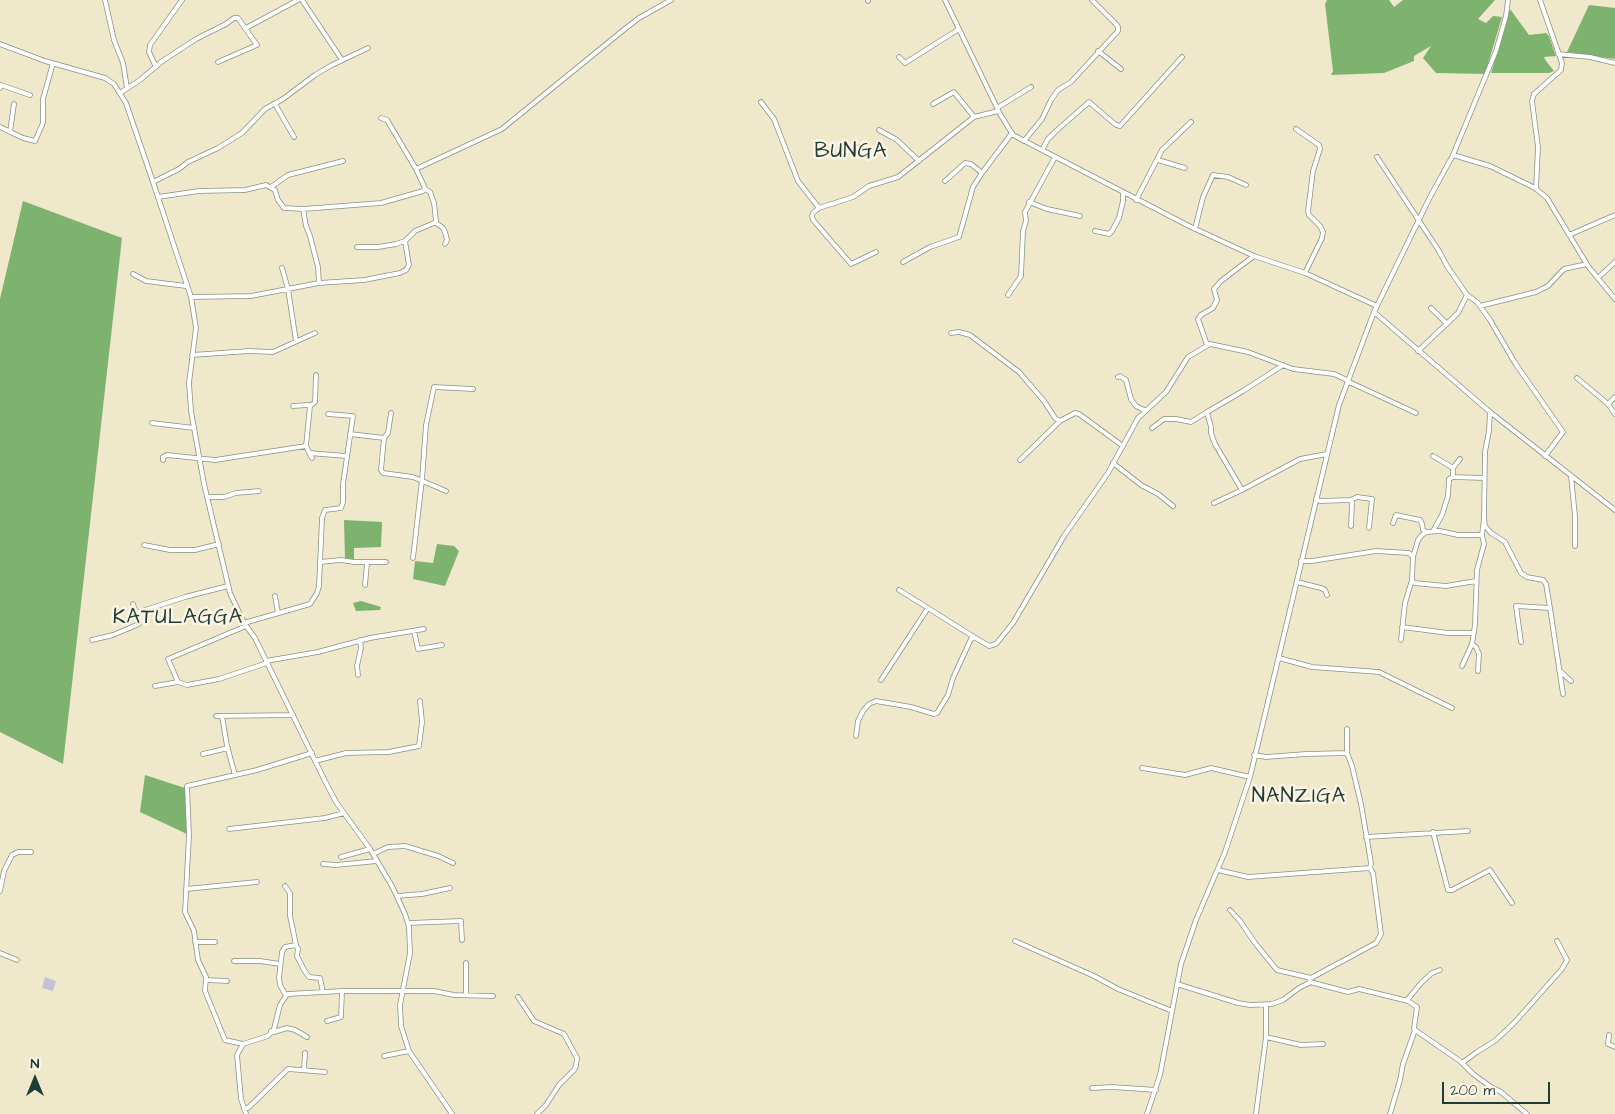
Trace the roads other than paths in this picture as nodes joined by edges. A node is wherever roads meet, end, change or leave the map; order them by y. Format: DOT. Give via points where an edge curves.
graph roads {
  1 [pos="105,0"];
  2 [pos="182,0"];
  3 [pos="298,0"];
  4 [pos="302,0"];
  5 [pos="671,0"];
  6 [pos="946,0"];
  7 [pos="1092,0"];
  8 [pos="1508,0"];
  9 [pos="1534,0"];
  10 [pos="1540,0"];
  11 [pos="246,28"];
  12 [pos="959,29"];
  13 [pos="0,44"];
  14 [pos="368,48"];
  15 [pos="1098,51"];
  16 [pos="1558,54"];
  17 [pos="898,57"];
  18 [pos="1182,57"];
  19 [pos="342,60"];
  20 [pos="218,62"];
  21 [pos="1615,62"];
  22 [pos="53,63"];
  23 [pos="156,67"];
  24 [pos="1121,69"];
  25 [pos="1031,87"];
  26 [pos="0,88"];
  27 [pos="127,88"];
  28 [pos="120,93"];
  29 [pos="30,95"];
  30 [pos="760,102"];
  31 [pos="14,104"];
  32 [pos="275,104"];
  33 [pos="933,104"];
  34 [pos="998,110"];
  35 [pos="974,116"];
  36 [pos="381,118"];
  37 [pos="1190,122"];
  38 [pos="0,127"];
  39 [pos="1296,129"];
  40 [pos="879,130"];
  41 [pos="10,132"];
  42 [pos="1012,133"];
  43 [pos="294,137"];
  44 [pos="1024,141"];
  45 [pos="1042,150"];
  46 [pos="1453,155"];
  47 [pos="1054,157"];
  48 [pos="1377,157"];
  49 [pos="1158,160"];
  50 [pos="343,161"];
  51 [pos="919,162"];
  52 [pos="1186,168"];
  53 [pos="416,169"];
  54 [pos="982,173"];
  55 [pos="945,181"];
  56 [pos="154,182"];
  57 [pos="1246,185"];
  58 [pos="271,187"];
  59 [pos="424,189"];
  60 [pos="1536,189"];
  61 [pos="1123,193"];
  62 [pos="158,197"];
  63 [pos="1136,200"];
  64 [pos="1029,202"];
  65 [pos="819,208"];
  66 [pos="304,210"];
  67 [pos="1615,215"];
  68 [pos="1080,216"];
  69 [pos="1419,220"];
  70 [pos="435,222"];
  71 [pos="1195,229"];
  72 [pos="1094,231"];
  73 [pos="1570,235"];
  74 [pos="405,241"];
  75 [pos="445,244"];
  76 [pos="357,247"];
  77 [pos="876,252"];
  78 [pos="1254,256"];
  79 [pos="903,262"];
  80 [pos="1615,262"];
  81 [pos="1587,264"];
  82 [pos="282,268"];
  83 [pos="1305,273"];
  84 [pos="133,274"];
  85 [pos="1598,278"];
  86 [pos="319,283"];
  87 [pos="186,286"];
  88 [pos="288,289"];
  89 [pos="1008,295"];
  90 [pos="1467,295"];
  91 [pos="191,297"];
  92 [pos="1615,299"];
  93 [pos="1377,306"];
  94 [pos="1480,306"];
  95 [pos="1431,308"];
  96 [pos="1374,312"];
  97 [pos="1447,324"];
  98 [pos="315,333"];
  99 [pos="951,333"];
  100 [pos="296,341"];
  101 [pos="1207,345"];
  102 [pos="1418,351"];
  103 [pos="192,355"];
  104 [pos="1283,365"];
  105 [pos="316,375"];
  106 [pos="1118,377"];
  107 [pos="1577,378"];
  108 [pos="1347,381"];
  109 [pos="473,389"];
  110 [pos="1615,397"];
  111 [pos="1608,404"];
  112 [pos="293,406"];
  113 [pos="310,406"];
  114 [pos="1144,410"];
  115 [pos="1207,412"];
  116 [pos="1490,412"];
  117 [pos="392,413"];
  118 [pos="1416,413"];
  119 [pos="328,414"];
  120 [pos="1615,414"];
  121 [pos="1060,420"];
  122 [pos="152,423"];
  123 [pos="194,428"];
  124 [pos="1152,428"];
  125 [pos="350,434"];
  126 [pos="384,438"];
  127 [pos="306,446"];
  128 [pos="1123,446"];
  129 [pos="309,453"];
  130 [pos="1327,454"];
  131 [pos="346,456"];
  132 [pos="1433,456"];
  133 [pos="1545,456"];
  134 [pos="199,458"];
  135 [pos="312,458"];
  136 [pos="162,460"];
  137 [pos="1020,460"];
  138 [pos="1460,460"];
  139 [pos="1113,463"];
  140 [pos="1453,468"];
  141 [pos="1571,476"];
  142 [pos="1453,477"];
  143 [pos="1484,478"];
  144 [pos="422,480"];
  145 [pos="1242,490"];
  146 [pos="259,491"];
  147 [pos="446,491"];
  148 [pos="207,497"];
  149 [pos="1316,499"];
  150 [pos="1350,500"];
  151 [pos="1214,503"];
  152 [pos="1173,506"];
  153 [pos="1615,510"];
  154 [pos="1484,518"];
  155 [pos="1393,523"];
  156 [pos="1351,526"];
  157 [pos="1369,528"];
  158 [pos="1427,532"];
  159 [pos="1433,532"];
  160 [pos="1482,535"];
  161 [pos="218,544"];
  162 [pos="144,545"];
  163 [pos="1575,546"];
  164 [pos="1415,550"];
  165 [pos="1409,553"];
  166 [pos="1413,557"];
  167 [pos="412,558"];
  168 [pos="1301,561"];
  169 [pos="320,562"];
  170 [pos="386,562"];
  171 [pos="367,563"];
  172 [pos="1412,580"];
  173 [pos="1297,582"];
  174 [pos="1476,582"];
  175 [pos="365,585"];
  176 [pos="228,586"];
  177 [pos="899,590"];
  178 [pos="1327,595"];
  179 [pos="275,596"];
  180 [pos="133,604"];
  181 [pos="928,608"];
  182 [pos="1550,608"];
  183 [pos="136,612"];
  184 [pos="278,613"];
  185 [pos="245,624"];
  186 [pos="1402,627"];
  187 [pos="424,629"];
  188 [pos="414,631"];
  189 [pos="1474,633"];
  190 [pos="974,638"];
  191 [pos="92,640"];
  192 [pos="360,640"];
  193 [pos="1401,640"];
  194 [pos="1521,642"];
  195 [pos="1472,644"];
  196 [pos="442,645"];
  197 [pos="1279,658"];
  198 [pos="267,662"];
  199 [pos="1462,666"];
  200 [pos="1559,670"];
  201 [pos="1478,671"];
  202 [pos="358,676"];
  203 [pos="881,680"];
  204 [pos="1571,681"];
  205 [pos="178,682"];
  206 [pos="156,686"];
  207 [pos="1563,694"];
  208 [pos="420,702"];
  209 [pos="1452,708"];
  210 [pos="293,715"];
  211 [pos="216,716"];
  212 [pos="222,716"];
  213 [pos="1347,729"];
  214 [pos="856,736"];
  215 [pos="228,748"];
  216 [pos="1347,753"];
  217 [pos="203,754"];
  218 [pos="312,754"];
  219 [pos="1254,755"];
  220 [pos="315,761"];
  221 [pos="1142,768"];
  222 [pos="235,775"];
  223 [pos="1250,777"];
  224 [pos="344,813"];
  225 [pos="229,829"];
  226 [pos="1468,831"];
  227 [pos="1433,832"];
  228 [pos="1366,837"];
  229 [pos="370,849"];
  230 [pos="31,852"];
  231 [pos="373,854"];
  232 [pos="341,857"];
  233 [pos="377,861"];
  234 [pos="453,863"];
  235 [pos="323,864"];
  236 [pos="1370,868"];
  237 [pos="1218,870"];
  238 [pos="257,882"];
  239 [pos="285,886"];
  240 [pos="450,888"];
  241 [pos="186,889"];
  242 [pos="0,892"];
  243 [pos="397,896"];
  244 [pos="1512,903"];
  245 [pos="1230,910"];
  246 [pos="408,923"];
  247 [pos="462,940"];
  248 [pos="1015,941"];
  249 [pos="1557,941"];
  250 [pos="195,942"];
  251 [pos="215,942"];
  252 [pos="296,945"];
  253 [pos="0,953"];
  254 [pos="17,960"];
  255 [pos="234,960"];
  256 [pos="466,963"];
  257 [pos="280,964"];
  258 [pos="1440,970"];
  259 [pos="206,980"];
  260 [pos="1310,980"];
  261 [pos="227,981"];
  262 [pos="1177,984"];
  263 [pos="342,991"];
  264 [pos="402,991"];
  265 [pos="323,992"];
  266 [pos="466,995"];
  267 [pos="286,996"];
  268 [pos="493,996"];
  269 [pos="518,997"];
  270 [pos="1407,1000"];
  271 [pos="1266,1004"];
  272 [pos="1172,1011"];
  273 [pos="327,1021"];
  274 [pos="1415,1030"];
  275 [pos="271,1031"];
  276 [pos="1608,1034"];
  277 [pos="307,1037"];
  278 [pos="1266,1037"];
  279 [pos="243,1044"];
  280 [pos="1323,1044"];
  281 [pos="1615,1047"];
  282 [pos="409,1051"];
  283 [pos="305,1053"];
  284 [pos="384,1056"];
  285 [pos="1462,1063"];
  286 [pos="304,1070"];
  287 [pos="325,1072"];
  288 [pos="1092,1088"];
  289 [pos="1156,1090"];
  290 [pos="245,1112"];
  291 [pos="452,1114"];
  292 [pos="537,1114"];
  293 [pos="1147,1114"];
  294 [pos="1256,1114"];
  295 [pos="1390,1114"];
  296 [pos="1527,1114"];
  1 -- 27 [label="street"];
  2 -- 23 [label="street" via="150,45 149,52"];
  3 -- 11 [label="street"];
  4 -- 19 [label="street"];
  5 -- 53 [label="street" via="639,18 502,129"];
  6 -- 12 [label="street"];
  7 -- 15 [label="street" via="1118,27 1118,31"];
  8 -- 46 [label="street" via="1496,51"];
  9 -- 10 [label="street"];
  10 -- 16 [label="street"];
  11 -- 20 [label="street" via="257,45"];
  11 -- 23 [label="street" via="238,18 234,18 196,38"];
  12 -- 17 [label="street" via="905,63"];
  12 -- 34 [label="street"];
  13 -- 22 [label="street"];
  14 -- 19 [label="street"];
  15 -- 24 [label="street"];
  15 -- 44 [label="street" via="1070,82 1058,90 1042,119"];
  16 -- 21 [label="street"];
  16 -- 60 [label="street" via="1562,63 1560,70 1534,94 1532,101 1538,147"];
  18 -- 45 [label="street" via="1120,126 1089,102 1048,139"];
  19 -- 32 [label="street"];
  22 -- 28 [label="street" via="105,78"];
  22 -- 41 [label="street" via="43,99 43,123 35,141"];
  23 -- 27 [label="street"];
  25 -- 34 [label="street"];
  26 -- 29 [label="street" via="1,85"];
  27 -- 28 [label="street"];
  28 -- 56 [label="street"];
  30 -- 65 [label="street" via="774,119 798,181"];
  31 -- 41 [label="street"];
  32 -- 43 [label="street"];
  32 -- 56 [label="street" via="265,109 242,134"];
  33 -- 35 [label="street" via="956,92"];
  34 -- 35 [label="street"];
  34 -- 42 [label="street"];
  35 -- 51 [label="street"];
  36 -- 53 [label="street" via="387,120"];
  37 -- 49 [label="street" via="1162,150"];
  38 -- 41 [label="street"];
  39 -- 83 [label="street" via="1320,149 1313,171 1308,211 1323,232"];
  40 -- 51 [label="street" via="896,140"];
  42 -- 44 [label="street"];
  42 -- 54 [label="street"];
  44 -- 45 [label="street"];
  45 -- 47 [label="street"];
  46 -- 60 [label="street" via="1490,166"];
  46 -- 69 [label="street"];
  47 -- 61 [label="street"];
  47 -- 64 [label="street"];
  48 -- 69 [label="street"];
  49 -- 52 [label="street"];
  49 -- 63 [label="street"];
  50 -- 58 [label="street" via="288,175"];
  51 -- 65 [label="street" via="898,177"];
  53 -- 59 [label="street"];
  54 -- 55 [label="street" via="965,163"];
  54 -- 79 [label="street" via="970,194 959,237 930,247"];
  56 -- 62 [label="street"];
  57 -- 71 [label="street" via="1213,175 1203,197"];
  58 -- 62 [label="street"];
  58 -- 66 [label="street" via="284,208"];
  59 -- 66 [label="street" via="381,203"];
  59 -- 70 [label="street" via="430,192 434,203"];
  60 -- 73 [label="street" via="1548,198"];
  61 -- 63 [label="street"];
  61 -- 72 [label="street" via="1119,218 1112,231 1109,234"];
  62 -- 87 [label="street"];
  63 -- 71 [label="street"];
  64 -- 68 [label="street"];
  64 -- 89 [label="street" via="1025,212 1021,276"];
  65 -- 77 [label="street" via="812,218 851,264"];
  66 -- 86 [label="street"];
  67 -- 73 [label="street"];
  69 -- 90 [label="street"];
  69 -- 93 [label="street"];
  70 -- 74 [label="street" via="416,231"];
  70 -- 75 [label="street" via="445,232"];
  71 -- 78 [label="street"];
  73 -- 81 [label="street"];
  74 -- 76 [label="street" via="378,247"];
  74 -- 86 [label="street" via="409,265 400,273 364,280"];
  78 -- 83 [label="street"];
  78 -- 101 [label="street" via="1214,289 1217,300 1213,308 1198,319"];
  80 -- 85 [label="street"];
  81 -- 85 [label="street"];
  81 -- 94 [label="street" via="1564,269 1548,286 1536,292"];
  82 -- 88 [label="street"];
  83 -- 93 [label="street"];
  84 -- 87 [label="street" via="146,281"];
  85 -- 92 [label="street"];
  86 -- 88 [label="street"];
  87 -- 91 [label="street"];
  88 -- 91 [label="street" via="251,296"];
  88 -- 100 [label="street"];
  90 -- 94 [label="street"];
  90 -- 97 [label="street" via="1458,313"];
  91 -- 103 [label="street" via="196,328"];
  93 -- 96 [label="street"];
  94 -- 133 [label="street" via="1563,432"];
  95 -- 97 [label="street"];
  96 -- 102 [label="street"];
  96 -- 108 [label="street"];
  97 -- 102 [label="street"];
  98 -- 100 [label="street"];
  99 -- 121 [label="street" via="970,335 1020,372 1055,418"];
  100 -- 103 [label="street" via="273,352 249,350"];
  101 -- 104 [label="street" via="1248,352"];
  101 -- 114 [label="street" via="1188,356 1166,392"];
  102 -- 116 [label="street"];
  103 -- 123 [label="street" via="190,402"];
  104 -- 108 [label="street" via="1334,374"];
  104 -- 115 [label="street"];
  105 -- 113 [label="street" via="315,402"];
  106 -- 114 [label="street" via="1126,380 1130,399"];
  107 -- 111 [label="street"];
  108 -- 118 [label="street"];
  108 -- 130 [label="street"];
  109 -- 144 [label="street" via="434,387 426,425"];
  110 -- 111 [label="street"];
  111 -- 120 [label="street"];
  112 -- 113 [label="street"];
  113 -- 127 [label="street"];
  114 -- 128 [label="street"];
  115 -- 124 [label="street" via="1191,422 1164,419"];
  115 -- 145 [label="street" via="1215,444"];
  116 -- 133 [label="street"];
  116 -- 143 [label="street"];
  117 -- 126 [label="street"];
  119 -- 125 [label="street" via="353,416"];
  121 -- 128 [label="street" via="1079,414"];
  121 -- 137 [label="street"];
  122 -- 123 [label="street"];
  123 -- 134 [label="street"];
  125 -- 126 [label="street"];
  125 -- 131 [label="street"];
  126 -- 144 [label="street" via="383,473"];
  127 -- 129 [label="street"];
  127 -- 134 [label="street" via="215,460"];
  128 -- 139 [label="street"];
  129 -- 131 [label="street"];
  129 -- 135 [label="street"];
  130 -- 145 [label="street" via="1300,459"];
  130 -- 149 [label="street"];
  131 -- 169 [label="street" via="343,502 340,508 326,510 322,518"];
  132 -- 140 [label="street"];
  133 -- 141 [label="street"];
  134 -- 136 [label="street" via="167,455"];
  134 -- 148 [label="street"];
  138 -- 140 [label="street"];
  139 -- 152 [label="street"];
  139 -- 190 [label="street" via="1064,536 1013,624 996,644 989,646"];
  140 -- 142 [label="street"];
  141 -- 153 [label="street"];
  141 -- 163 [label="street"];
  142 -- 143 [label="street"];
  142 -- 159 [label="street" via="1449,479 1448,496"];
  143 -- 154 [label="street"];
  144 -- 147 [label="street"];
  144 -- 167 [label="street"];
  145 -- 151 [label="street"];
  146 -- 148 [label="street"];
  148 -- 161 [label="street"];
  149 -- 150 [label="street"];
  149 -- 168 [label="street"];
  150 -- 156 [label="street"];
  150 -- 157 [label="street" via="1357,497 1372,499"];
  154 -- 160 [label="street"];
  154 -- 182 [label="street" via="1491,533 1505,542 1521,573 1546,584"];
  155 -- 158 [label="street" via="1396,515 1420,520"];
  158 -- 159 [label="street"];
  158 -- 164 [label="street"];
  159 -- 160 [label="street"];
  160 -- 174 [label="street" via="1484,544"];
  161 -- 162 [label="street" via="195,550"];
  161 -- 176 [label="street"];
  164 -- 165 [label="street"];
  164 -- 166 [label="street"];
  165 -- 166 [label="street"];
  165 -- 168 [label="street" via="1376,551"];
  166 -- 172 [label="street"];
  168 -- 173 [label="street"];
  169 -- 171 [label="street"];
  169 -- 184 [label="street" via="319,586 310,604"];
  170 -- 171 [label="street"];
  171 -- 175 [label="street"];
  172 -- 174 [label="street" via="1414,583 1446,586"];
  172 -- 186 [label="street"];
  173 -- 178 [label="street" via="1321,588"];
  173 -- 197 [label="street"];
  174 -- 189 [label="street"];
  176 -- 183 [label="street"];
  176 -- 185 [label="street"];
  177 -- 181 [label="street"];
  179 -- 184 [label="street"];
  180 -- 183 [label="street"];
  181 -- 190 [label="street"];
  181 -- 203 [label="street"];
  182 -- 194 [label="street" via="1516,606"];
  182 -- 200 [label="street"];
  183 -- 191 [label="street" via="139,624"];
  184 -- 185 [label="street"];
  185 -- 198 [label="street"];
  185 -- 205 [label="street" via="168,659"];
  186 -- 189 [label="street"];
  186 -- 193 [label="street"];
  187 -- 188 [label="street"];
  188 -- 192 [label="street"];
  188 -- 196 [label="street" via="418,649"];
  189 -- 195 [label="street"];
  190 -- 214 [label="street" via="937,713 876,701 863,711"];
  192 -- 198 [label="street"];
  192 -- 202 [label="street"];
  195 -- 199 [label="street"];
  195 -- 201 [label="street" via="1480,654"];
  197 -- 209 [label="street" via="1312,666 1379,672"];
  197 -- 219 [label="street"];
  198 -- 205 [label="street" via="219,679 187,685"];
  198 -- 210 [label="street"];
  200 -- 204 [label="street"];
  200 -- 207 [label="street"];
  205 -- 206 [label="street"];
  208 -- 220 [label="street" via="419,746 389,752 346,753"];
  210 -- 212 [label="street"];
  210 -- 218 [label="street"];
  211 -- 212 [label="street"];
  212 -- 215 [label="street"];
  213 -- 216 [label="street"];
  215 -- 217 [label="street"];
  215 -- 222 [label="street"];
  216 -- 219 [label="street"];
  216 -- 228 [label="street" via="1358,789"];
  218 -- 220 [label="street"];
  218 -- 222 [label="street"];
  219 -- 223 [label="street"];
  220 -- 224 [label="street"];
  221 -- 223 [label="street" via="1185,776 1211,768"];
  222 -- 241 [label="street" via="187,786"];
  223 -- 237 [label="street"];
  224 -- 225 [label="street"];
  224 -- 229 [label="street"];
  226 -- 227 [label="street"];
  227 -- 228 [label="street"];
  227 -- 244 [label="street" via="1448,890 1490,870"];
  228 -- 236 [label="street"];
  229 -- 231 [label="street"];
  229 -- 232 [label="street"];
  230 -- 242 [label="street" via="12,855 4,871"];
  231 -- 233 [label="street"];
  231 -- 234 [label="street" via="388,847 404,846"];
  233 -- 235 [label="street"];
  233 -- 243 [label="street"];
  236 -- 237 [label="street" via="1248,877"];
  236 -- 260 [label="street" via="1381,934 1376,943"];
  237 -- 262 [label="street" via="1194,925"];
  238 -- 241 [label="street"];
  239 -- 252 [label="street" via="290,893 290,916"];
  240 -- 243 [label="street"];
  241 -- 250 [label="street" via="185,912 194,931"];
  243 -- 246 [label="street"];
  245 -- 260 [label="street" via="1277,970"];
  246 -- 247 [label="street" via="461,921"];
  246 -- 264 [label="street" via="410,953"];
  248 -- 272 [label="street"];
  249 -- 285 [label="street" via="1567,960 1562,969 1496,1040"];
  250 -- 251 [label="street"];
  250 -- 259 [label="street"];
  252 -- 257 [label="street" via="282,950"];
  252 -- 265 [label="street" via="304,970 309,977 320,978"];
  253 -- 254 [label="street"];
  255 -- 257 [label="street"];
  256 -- 266 [label="street"];
  257 -- 267 [label="street" via="280,985"];
  258 -- 270 [label="street" via="1422,982"];
  259 -- 261 [label="street"];
  259 -- 279 [label="street" via="205,991 225,1040"];
  260 -- 270 [label="street" via="1348,992 1359,989"];
  260 -- 271 [label="street" via="1283,1000"];
  262 -- 271 [label="street" via="1250,1005"];
  262 -- 272 [label="street"];
  263 -- 264 [label="street"];
  263 -- 265 [label="street"];
  263 -- 273 [label="street" via="341,1017"];
  264 -- 266 [label="street"];
  264 -- 282 [label="street" via="401,1026"];
  265 -- 267 [label="street"];
  266 -- 268 [label="street"];
  267 -- 275 [label="street"];
  269 -- 292 [label="street" via="534,1020 564,1034 577,1058 574,1070"];
  270 -- 274 [label="street" via="1417,1007"];
  271 -- 278 [label="street"];
  272 -- 289 [label="street"];
  274 -- 285 [label="street"];
  274 -- 295 [label="street"];
  275 -- 277 [label="street" via="287,1028"];
  275 -- 279 [label="street" via="268,1036"];
  276 -- 281 [label="street" via="1608,1044"];
  278 -- 280 [label="street" via="1301,1045"];
  278 -- 294 [label="street"];
  279 -- 290 [label="street" via="237,1055"];
  282 -- 284 [label="street"];
  282 -- 291 [label="street"];
  283 -- 286 [label="street"];
  285 -- 296 [label="street"];
  286 -- 287 [label="street"];
  286 -- 290 [label="street" via="288,1069"];
  288 -- 289 [label="street"];
  289 -- 293 [label="street"];
}
